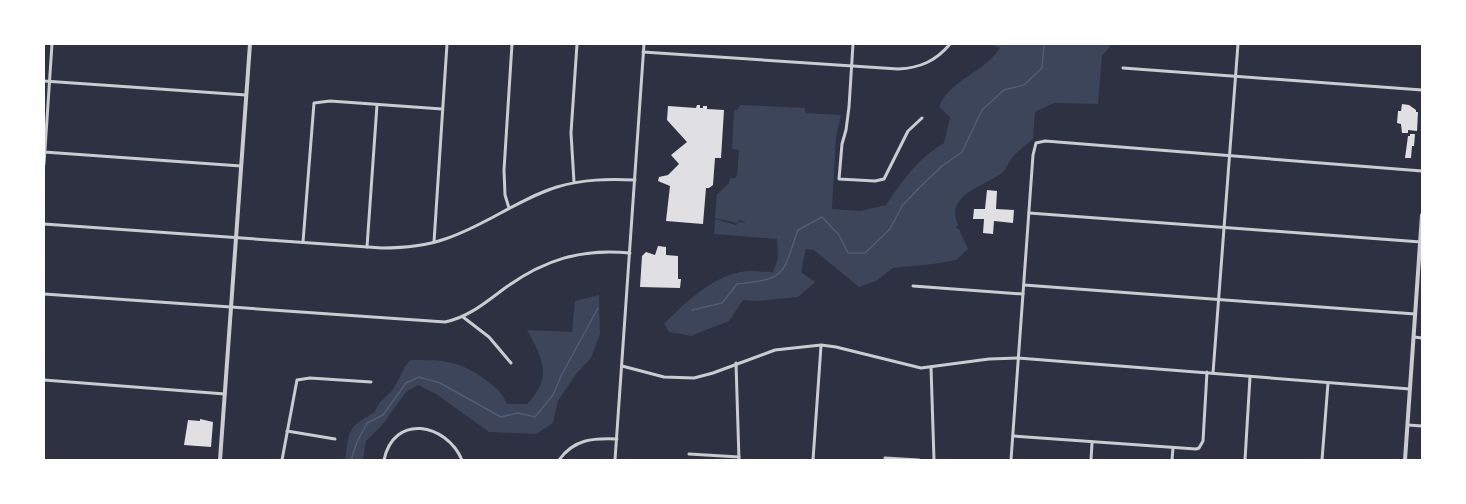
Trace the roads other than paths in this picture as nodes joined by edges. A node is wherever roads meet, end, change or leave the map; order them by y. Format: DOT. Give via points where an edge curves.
graph roads {
  1 [pos="52,44"];
  2 [pos="250,44"];
  3 [pos="447,44"];
  4 [pos="512,44"];
  5 [pos="577,44"];
  6 [pos="644,44"];
  7 [pos="853,44"];
  8 [pos="950,44"];
  9 [pos="1238,44"];
  10 [pos="643,52"];
  11 [pos="851,66"];
  12 [pos="1123,68"];
  13 [pos="1236,76"];
  14 [pos="44,81"];
  15 [pos="49,81"];
  16 [pos="1422,90"];
  17 [pos="246,95"];
  18 [pos="377,104"];
  19 [pos="442,109"];
  20 [pos="922,118"];
  21 [pos="44,142"];
  22 [pos="44,152"];
  23 [pos="1230,155"];
  24 [pos="44,164"];
  25 [pos="241,166"];
  26 [pos="1422,171"];
  27 [pos="635,180"];
  28 [pos="574,182"];
  29 [pos="509,208"];
  30 [pos="1029,213"];
  31 [pos="1422,215"];
  32 [pos="44,224"];
  33 [pos="1224,228"];
  34 [pos="236,237"];
  35 [pos="303,242"];
  36 [pos="1420,242"];
  37 [pos="434,243"];
  38 [pos="367,246"];
  39 [pos="1421,252"];
  40 [pos="630,253"];
  41 [pos="1024,285"];
  42 [pos="913,286"];
  43 [pos="44,294"];
  44 [pos="1023,294"];
  45 [pos="1219,300"];
  46 [pos="232,308"];
  47 [pos="1415,314"];
  48 [pos="463,316"];
  49 [pos="1414,337"];
  50 [pos="1422,338"];
  51 [pos="821,345"];
  52 [pos="1018,358"];
  53 [pos="511,363"];
  54 [pos="736,363"];
  55 [pos="622,366"];
  56 [pos="930,367"];
  57 [pos="1207,372"];
  58 [pos="1213,373"];
  59 [pos="1251,377"];
  60 [pos="44,381"];
  61 [pos="371,382"];
  62 [pos="1328,383"];
  63 [pos="1410,388"];
  64 [pos="225,394"];
  65 [pos="1408,425"];
  66 [pos="1422,426"];
  67 [pos="287,431"];
  68 [pos="1013,436"];
  69 [pos="335,439"];
  70 [pos="617,439"];
  71 [pos="1092,443"];
  72 [pos="1173,448"];
  73 [pos="689,454"];
  74 [pos="885,458"];
  75 [pos="739,459"];
  76 [pos="220,460"];
  77 [pos="282,460"];
  78 [pos="384,460"];
  79 [pos="462,460"];
  80 [pos="559,460"];
  81 [pos="615,460"];
  82 [pos="813,460"];
  83 [pos="919,460"];
  84 [pos="934,460"];
  85 [pos="1011,460"];
  86 [pos="1091,460"];
  87 [pos="1172,460"];
  88 [pos="1245,460"];
  89 [pos="1322,460"];
  90 [pos="1405,460"];
  1 -- 15 [label="street"];
  2 -- 17 [label="street"];
  3 -- 19 [label="street"];
  4 -- 29 [label="street" via="504,152"];
  5 -- 28 [label="street" via="571,133"];
  6 -- 10 [label="street"];
  7 -- 11 [label="street"];
  8 -- 11 [label="street" via="935,58 913,68"];
  9 -- 13 [label="street"];
  10 -- 11 [label="street"];
  10 -- 27 [label="street"];
  11 -- 20 [label="street" via="839,179 885,179 908,131"];
  12 -- 13 [label="street"];
  13 -- 16 [label="street"];
  13 -- 23 [label="street"];
  14 -- 15 [label="street"];
  15 -- 17 [label="street"];
  15 -- 21 [label="street"];
  17 -- 25 [label="street"];
  18 -- 19 [label="street"];
  18 -- 35 [label="street" via="314,103"];
  18 -- 38 [label="street"];
  19 -- 37 [label="street"];
  21 -- 22 [label="street"];
  22 -- 24 [label="street"];
  22 -- 25 [label="street"];
  23 -- 26 [label="street"];
  23 -- 30 [label="street" via="1036,143"];
  23 -- 33 [label="street"];
  25 -- 34 [label="street"];
  27 -- 28 [label="street"];
  27 -- 40 [label="street"];
  28 -- 29 [label="street"];
  29 -- 37 [label="street"];
  30 -- 33 [label="street"];
  30 -- 41 [label="street"];
  31 -- 36 [label="street"];
  32 -- 34 [label="street"];
  33 -- 36 [label="street"];
  33 -- 45 [label="street"];
  34 -- 35 [label="street"];
  34 -- 46 [label="street"];
  35 -- 38 [label="street"];
  36 -- 39 [label="street"];
  37 -- 38 [label="street"];
  39 -- 47 [label="street"];
  40 -- 48 [label="street" via="587,253 551,261"];
  40 -- 55 [label="street"];
  41 -- 44 [label="street"];
  41 -- 45 [label="street"];
  42 -- 44 [label="street"];
  43 -- 46 [label="street"];
  44 -- 52 [label="street"];
  45 -- 47 [label="street"];
  45 -- 58 [label="street"];
  46 -- 48 [label="street" via="436,322"];
  46 -- 64 [label="street"];
  47 -- 49 [label="street"];
  48 -- 53 [label="street" via="489,337"];
  49 -- 50 [label="street"];
  49 -- 63 [label="street"];
  51 -- 54 [label="street" via="775,350"];
  51 -- 56 [label="street" via="913,367"];
  51 -- 82 [label="street"];
  52 -- 56 [label="street"];
  52 -- 57 [label="street"];
  52 -- 68 [label="street"];
  54 -- 55 [label="street" via="713,373 680,379"];
  54 -- 75 [label="street"];
  55 -- 70 [label="street"];
  56 -- 84 [label="street"];
  57 -- 58 [label="street"];
  57 -- 72 [label="street" via="1203,441 1196,449"];
  58 -- 59 [label="street"];
  59 -- 62 [label="street"];
  59 -- 88 [label="street"];
  60 -- 64 [label="street"];
  61 -- 67 [label="street" via="298,379"];
  62 -- 63 [label="street"];
  62 -- 89 [label="street"];
  63 -- 65 [label="street"];
  64 -- 76 [label="street"];
  65 -- 66 [label="street"];
  65 -- 90 [label="street"];
  67 -- 69 [label="street"];
  67 -- 77 [label="street"];
  68 -- 71 [label="street"];
  68 -- 85 [label="street"];
  70 -- 80 [label="street" via="581,441"];
  70 -- 81 [label="street"];
  71 -- 72 [label="street"];
  71 -- 86 [label="street"];
  72 -- 87 [label="street"];
  73 -- 75 [label="street"];
  74 -- 83 [label="street"];
  78 -- 79 [label="street" via="397,436 420,429 446,438"];
}
